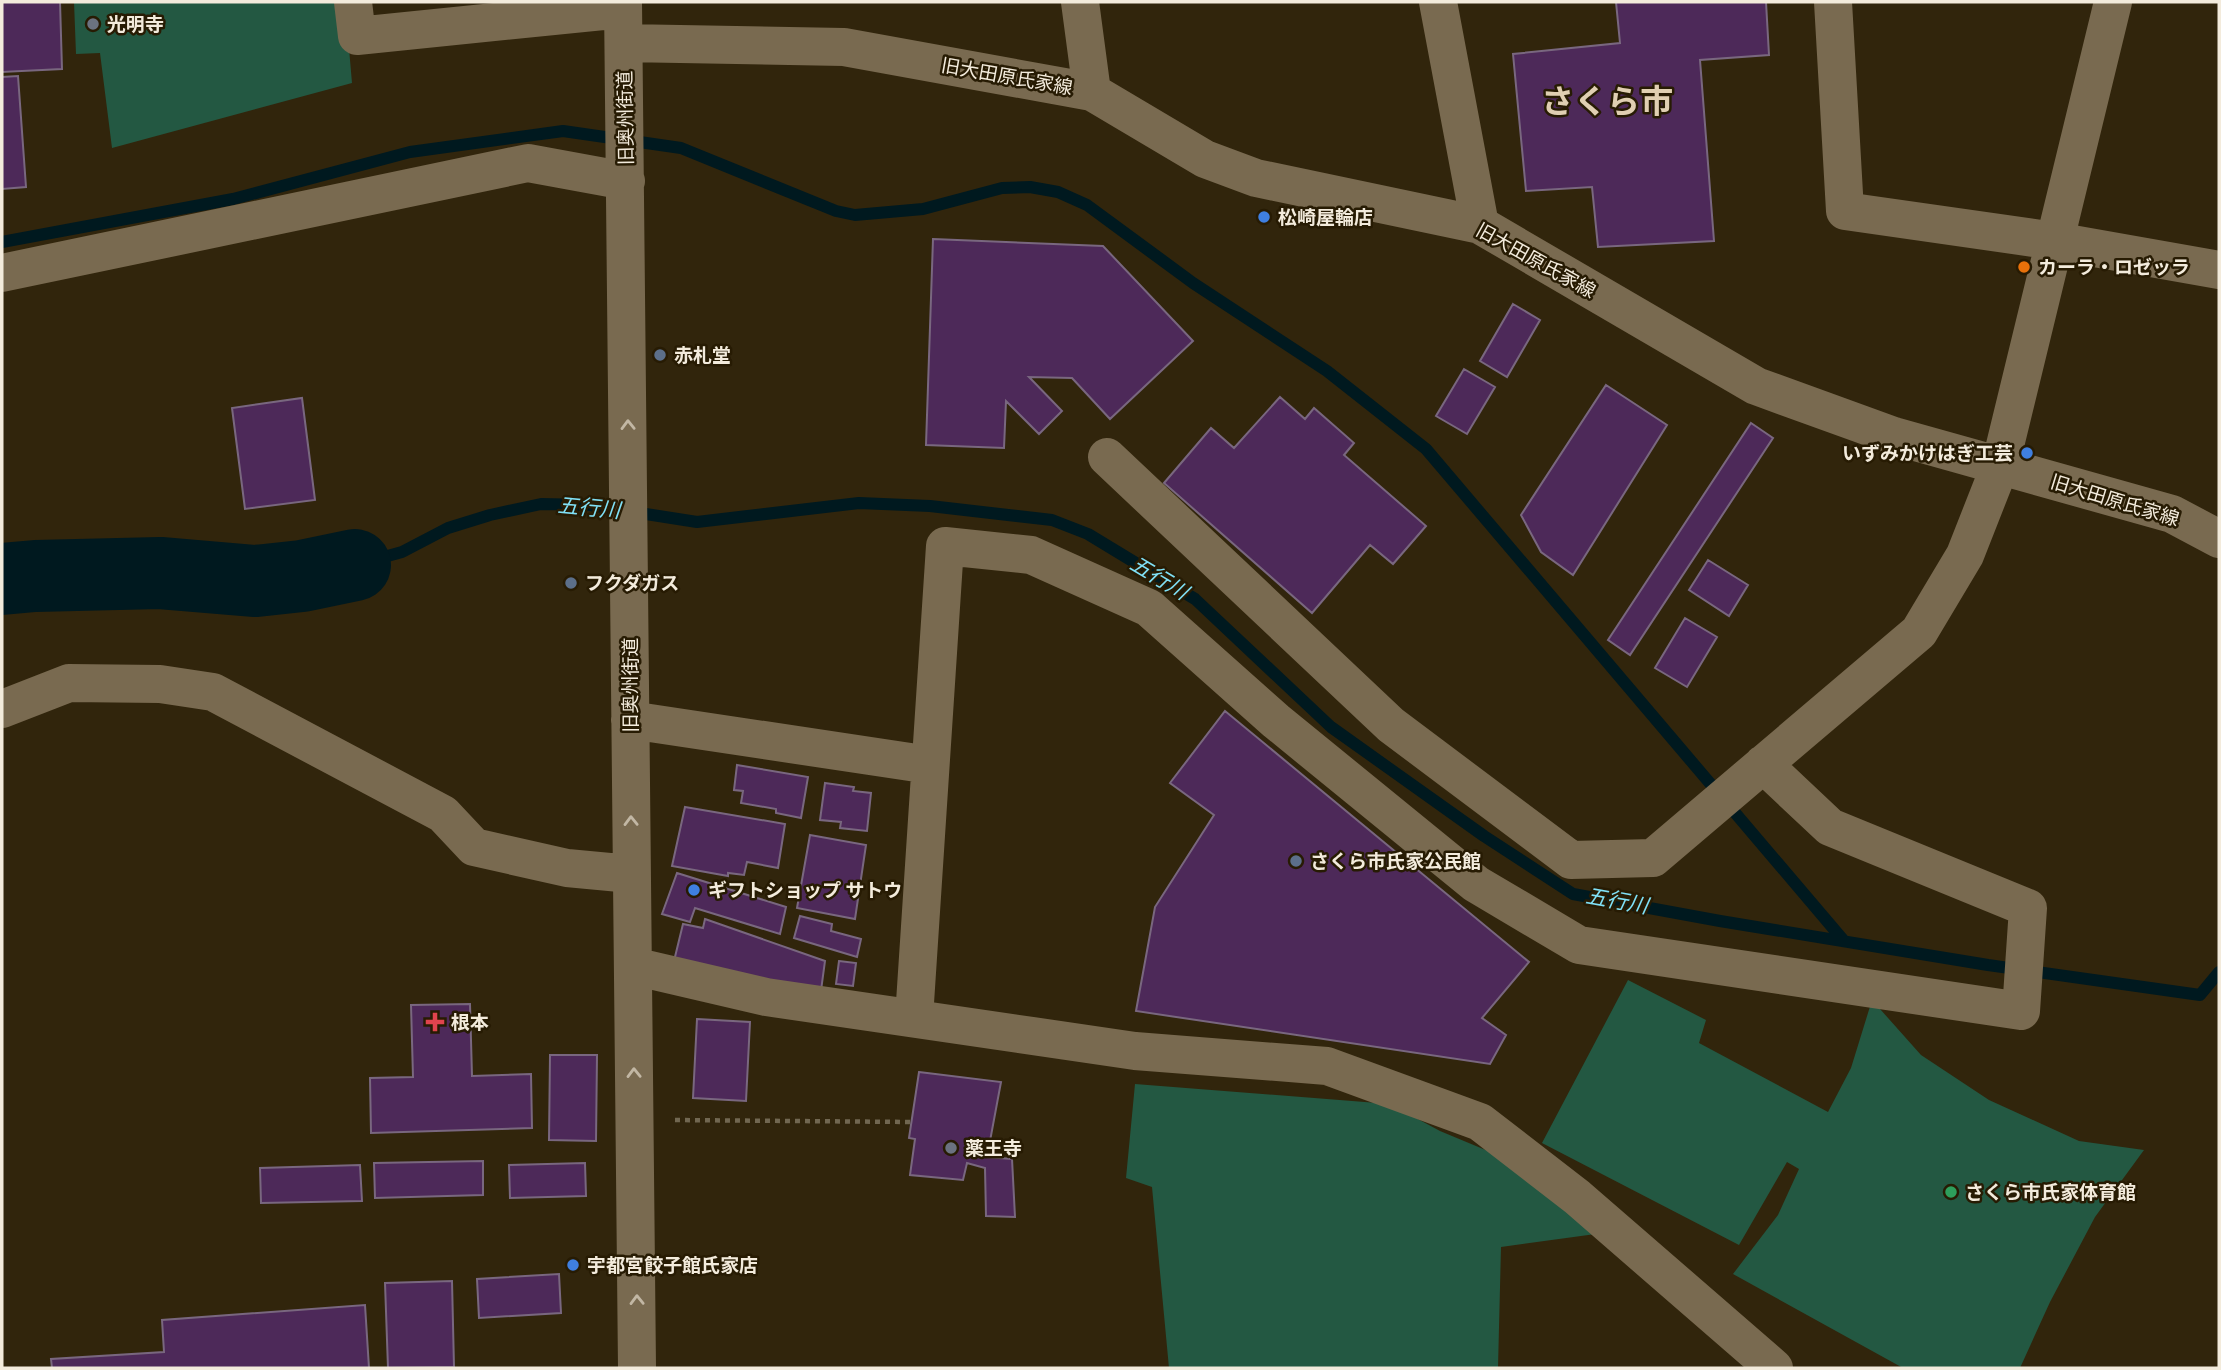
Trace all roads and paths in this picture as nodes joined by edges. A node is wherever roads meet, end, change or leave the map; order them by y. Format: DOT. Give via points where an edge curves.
graph roads {
  1 [pos="353,2"];
  2 [pos="1080,2"];
  3 [pos="1438,2"];
  4 [pos="1833,2"];
  5 [pos="2113,2"];
  6 [pos="623,18"];
  7 [pos="1093,92"];
  8 [pos="625,181"];
  9 [pos="1480,225"];
  10 [pos="2055,242"];
  11 [pos="2219,271"];
  12 [pos="2,273"];
  13 [pos="1107,457"];
  14 [pos="2000,466"];
  15 [pos="2216,531"];
  16 [pos="2,709"];
  17 [pos="630,720"];
  18 [pos="1763,764"];
  19 [pos="930,765"];
  20 [pos="631,874"];
  21 [pos="634,966"];
  22 [pos="914,1018"];
  23 [pos="667,1120"];
  24 [pos="912,1122"];
  25 [pos="638,1368"];
  26 [pos="1774,1368"];
  1 -- 6 [label="street, 旧大田原氏家線" via="357,36"];
  2 -- 7 [label="street"];
  3 -- 9 [label="street"];
  4 -- 10 [label="street" via="1845,211"];
  5 -- 10 [label="street"];
  6 -- 7 [label="street, 旧大田原氏家線" via="844,47"];
  6 -- 8 [label="street, 旧奥州街道"];
  7 -- 9 [label="street, 旧大田原氏家線" via="1205,159 1256,177"];
  8 -- 12 [label="street" via="528,163"];
  17 -- 8 [label="street, 旧奥州街道, one-way"];
  9 -- 14 [label="street, 旧大田原氏家線" via="1756,386 1894,436"];
  10 -- 11 [label="street"];
  10 -- 14 [label="street"];
  13 -- 18 [label="street" via="1391,725 1571,860 1653,858"];
  14 -- 15 [label="street, 旧大田原氏家線" via="2172,514"];
  14 -- 18 [label="street" via="1965,555 1919,632"];
  16 -- 20 [label="street" via="69,683 160,684 214,692 443,814 474,847 567,868"];
  17 -- 19 [label="street"];
  20 -- 17 [label="street, 旧奥州街道, one-way"];
  18 -- 19 [label="street" via="1830,827 2028,908 2021,1011 1579,945 1476,884 1276,722 1149,608 1031,555 945,546"];
  19 -- 22 [label="street"];
  20 -- 21 [label="street, 旧奥州街道"];
  21 -- 22 [label="street" via="766,996"];
  25 -- 21 [label="street, 旧奥州街道, one-way"];
  22 -- 26 [label="street" via="1135,1051 1327,1066 1480,1122 1577,1197"];
  23 -- 24 [label="path"];
}
